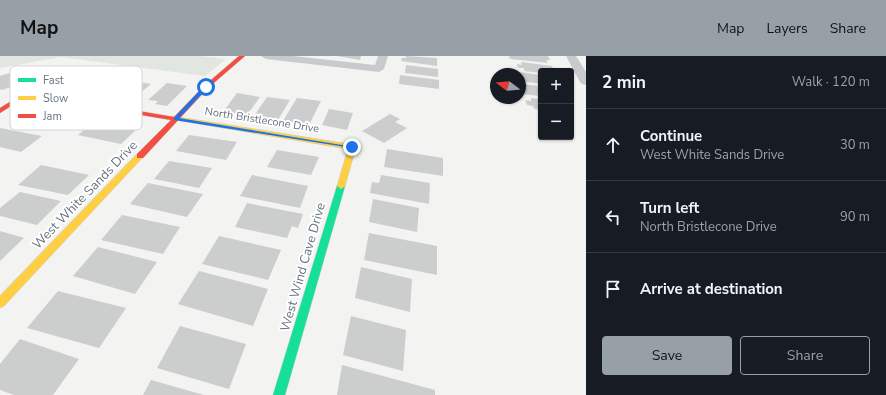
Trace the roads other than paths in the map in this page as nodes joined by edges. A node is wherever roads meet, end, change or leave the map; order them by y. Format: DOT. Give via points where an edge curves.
graph roads {
  1 [pos="242,56"];
  2 [pos="266,56"];
  3 [pos="383,56"];
  4 [pos="571,56"];
  5 [pos="586,82"];
  6 [pos="10,104"];
  7 [pos="0,111"];
  8 [pos="142,113"];
  9 [pos="176,119"];
  10 [pos="352,147"];
  11 [pos="0,303"];
  12 [pos="279,395"];
  1 -- 9 [label="street, West White Sands Drive" via="206,87"];
  2 -- 3 [label="street" via="379,70"];
  4 -- 5 [label="street"];
  6 -- 7 [label="street, North Bristlecone Drive"];
  8 -- 9 [label="street, North Bristlecone Drive"];
  9 -- 10 [label="street, North Bristlecone Drive"];
  9 -- 11 [label="street, West White Sands Drive"];
  10 -- 12 [label="street, West Wind Cave Drive"];
}
